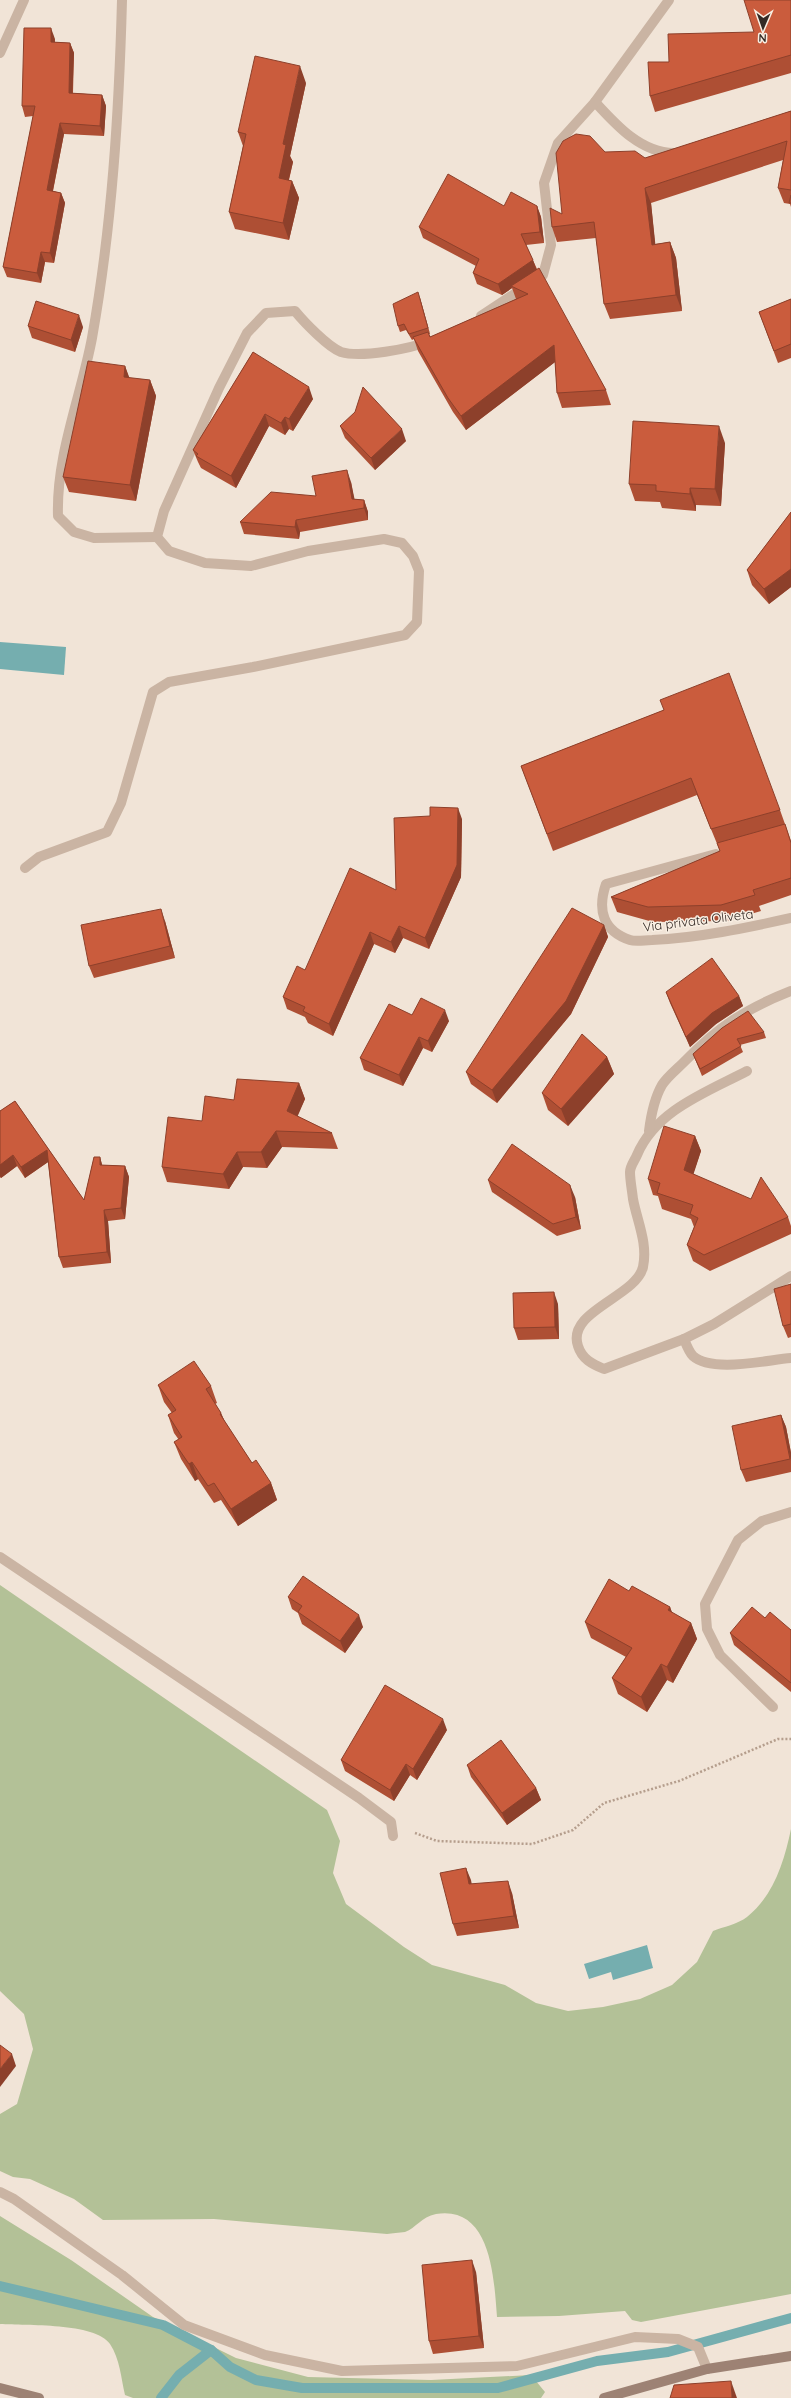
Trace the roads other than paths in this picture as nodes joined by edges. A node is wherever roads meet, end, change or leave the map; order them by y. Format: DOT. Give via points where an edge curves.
graph roads {
  1 [pos="24,0"];
  2 [pos="122,0"];
  3 [pos="669,0"];
  4 [pos="0,53"];
  5 [pos="595,102"];
  6 [pos="684,153"];
  7 [pos="469,322"];
  8 [pos="441,335"];
  9 [pos="157,537"];
  10 [pos="724,852"];
  11 [pos="25,868"];
  12 [pos="791,918"];
  13 [pos="791,990"];
  14 [pos="747,1071"];
  15 [pos="649,1131"];
  16 [pos="791,1276"];
  17 [pos="684,1339"];
  18 [pos="791,1358"];
  19 [pos="791,1512"];
  20 [pos="0,1557"];
  21 [pos="773,1707"];
  22 [pos="393,1836"];
  23 [pos="0,2192"];
  24 [pos="791,2356"];
  25 [pos="707,2369"];
  26 [pos="0,2388"];
  27 [pos="40,2398"];
  28 [pos="604,2398"];
  1 -- 4 [label="street"];
  2 -- 9 [label="street" via="110,212 92,339 58,492 58,516 74,532 94,538"];
  3 -- 5 [label="street"];
  5 -- 6 [label="street" via="629,135 647,148 662,153"];
  5 -- 7 [label="street" via="558,143 544,183 551,245 543,275"];
  8 -- 9 [label="street" via="427,342 375,354 341,352 307,326 295,311 266,313 247,333 223,381 164,511"];
  9 -- 11 [label="street" via="170,551 205,563 251,566 308,551 384,539 402,543 413,556 419,571 416,622 405,635 169,682 153,692 120,803 107,832 39,857"];
  10 -- 12 [label="street, Via privata Oliveta" via="606,884 600,899 601,910 611,930 631,941 663,939"];
  13 -- 15 [label="street" via="733,1018 706,1039 662,1084 651,1114"];
  14 -- 15 [label="street" via="682,1105"];
  15 -- 17 [label="street" via="630,1171 644,1242 643,1266 638,1279 587,1317 578,1330 576,1340 580,1352 588,1362 604,1369"];
  16 -- 17 [label="street" via="714,1324"];
  17 -- 18 [label="street" via="692,1355 704,1362 718,1365"];
  19 -- 21 [label="street" via="762,1521 738,1540 705,1604 707,1629 720,1655"];
  20 -- 22 [label="street" via="359,1798 391,1822"];
  23 -- 25 [label="street" via="14,2199 122,2275 184,2325 265,2355 342,2371 517,2366 642,2337 678,2339 698,2347"];
  24 -- 25 [label="street"];
  25 -- 28 [label="street"];
  26 -- 27 [label="street"];
}
